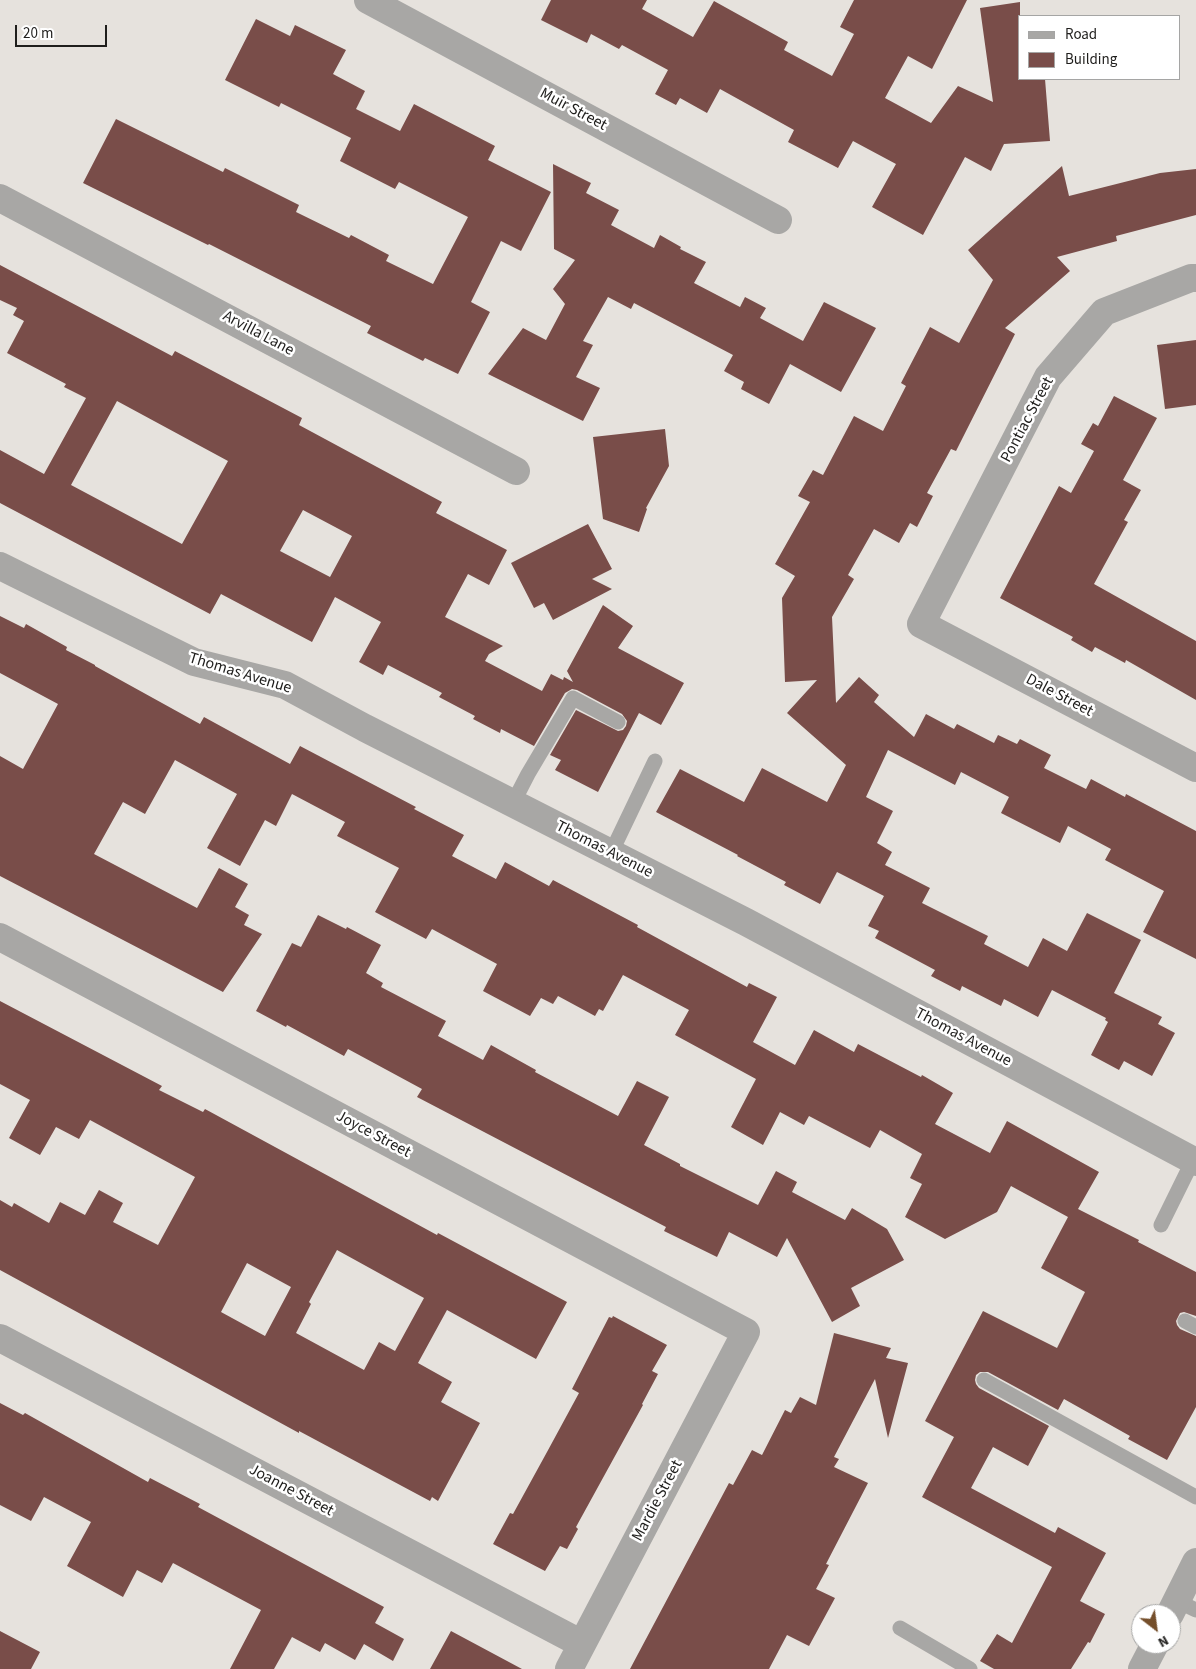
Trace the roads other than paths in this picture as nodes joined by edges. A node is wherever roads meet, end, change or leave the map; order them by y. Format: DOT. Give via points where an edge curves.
graph roads {
  1 [pos="368,0"];
  2 [pos="0,198"];
  3 [pos="778,220"];
  4 [pos="1196,278"];
  5 [pos="516,470"];
  6 [pos="0,566"];
  7 [pos="921,624"];
  8 [pos="618,722"];
  9 [pos="655,761"];
  10 [pos="1196,768"];
  11 [pos="513,803"];
  12 [pos="611,853"];
  13 [pos="0,937"];
  14 [pos="1194,1161"];
  15 [pos="1161,1225"];
  16 [pos="746,1332"];
  17 [pos="0,1338"];
  18 [pos="984,1380"];
  19 [pos="1196,1497"];
  20 [pos="1196,1562"];
  21 [pos="1181,1608"];
  22 [pos="900,1628"];
  23 [pos="582,1644"];
  24 [pos="1150,1654"];
  25 [pos="569,1669"];
  26 [pos="970,1669"];
  27 [pos="1142,1669"];
  1 -- 3 [label="street, Muir Street"];
  2 -- 5 [label="street, Arvilla Lane"];
  4 -- 7 [label="street, Pontiac Street" via="1104,312 1048,377"];
  6 -- 11 [label="street, Thomas Avenue" via="194,662 285,685"];
  7 -- 10 [label="street, Dale Street"];
  8 -- 11 [label="lane" via="573,698"];
  9 -- 12 [label="lane"];
  11 -- 12 [label="street, Thomas Avenue"];
  12 -- 14 [label="street, Thomas Avenue"];
  13 -- 16 [label="street, Joyce Street"];
  14 -- 15 [label="lane"];
  16 -- 23 [label="street, Mardie Street"];
  17 -- 23 [label="street, Joanne Street"];
  18 -- 19 [label="lane"];
  20 -- 21 [label="street"];
  22 -- 26 [label="lane"];
  23 -- 25 [label="street, Mardie Street"];
  24 -- 27 [label="street"];
}
